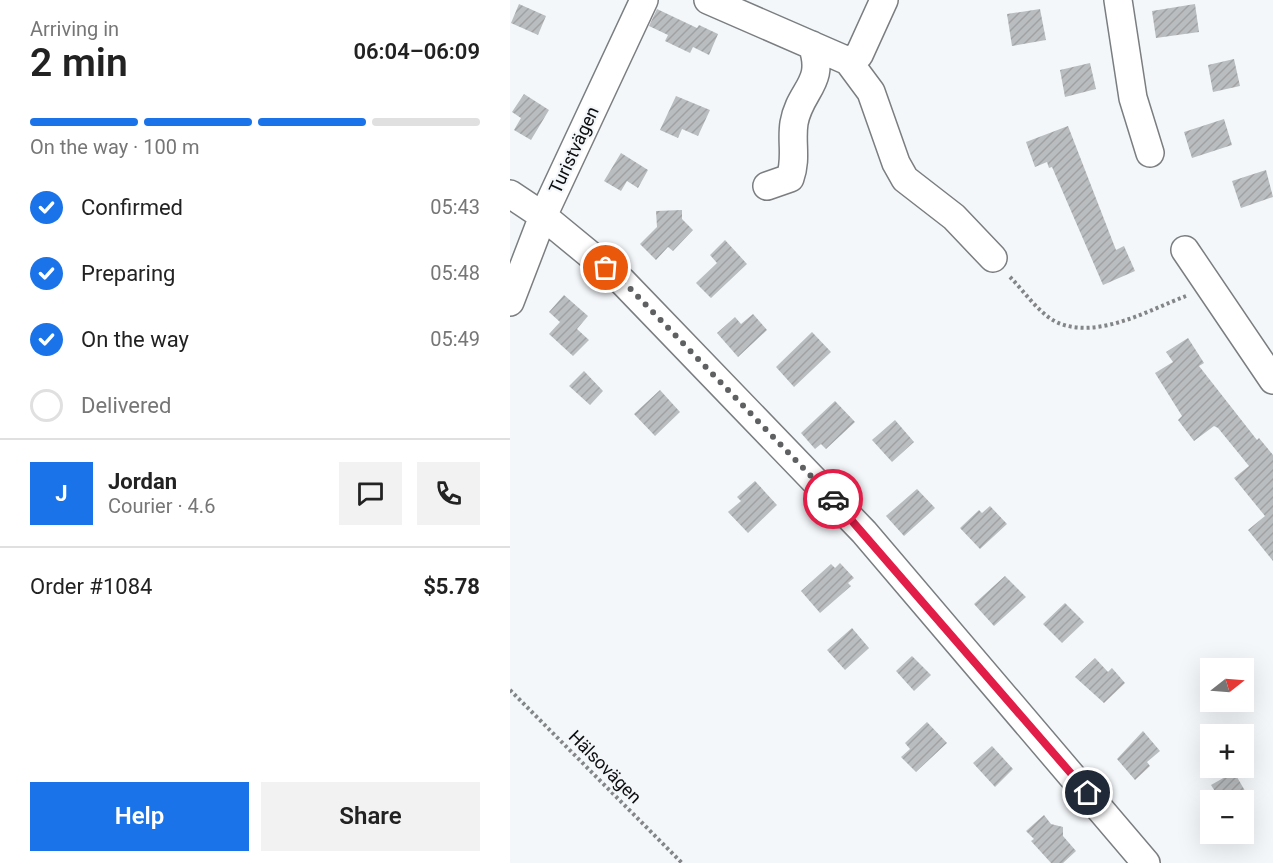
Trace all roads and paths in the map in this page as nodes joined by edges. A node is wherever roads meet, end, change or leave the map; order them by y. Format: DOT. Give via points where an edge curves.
graph roads {
  1 [pos="644,0"];
  2 [pos="708,0"];
  3 [pos="884,0"];
  4 [pos="1118,0"];
  5 [pos="812,45"];
  6 [pos="848,61"];
  7 [pos="1150,153"];
  8 [pos="767,186"];
  9 [pos="510,194"];
  10 [pos="543,216"];
  11 [pos="1185,250"];
  12 [pos="993,258"];
  13 [pos="1209,288"];
  14 [pos="510,302"];
  15 [pos="1273,380"];
  16 [pos="510,690"];
  17 [pos="682,863"];
  18 [pos="1146,863"];
  1 -- 10 [label="street, Turistvägen"];
  2 -- 5 [label="street"];
  3 -- 6 [label="street" via="859,55"];
  4 -- 7 [label="street" via="1133,98"];
  5 -- 6 [label="street"];
  5 -- 8 [label="street" via="818,69 796,115 794,166 790,178"];
  6 -- 12 [label="street" via="871,92 905,179 954,217"];
  9 -- 10 [label="street"];
  10 -- 14 [label="street, Turistvägen"];
  10 -- 18 [label="street" via="622,280 827,492"];
  11 -- 13 [label="street"];
  12 -- 13 [label="path" via="1046,315 1061,324 1106,326"];
  13 -- 15 [label="street"];
  16 -- 17 [label="path, Hälsovägen"];
}
